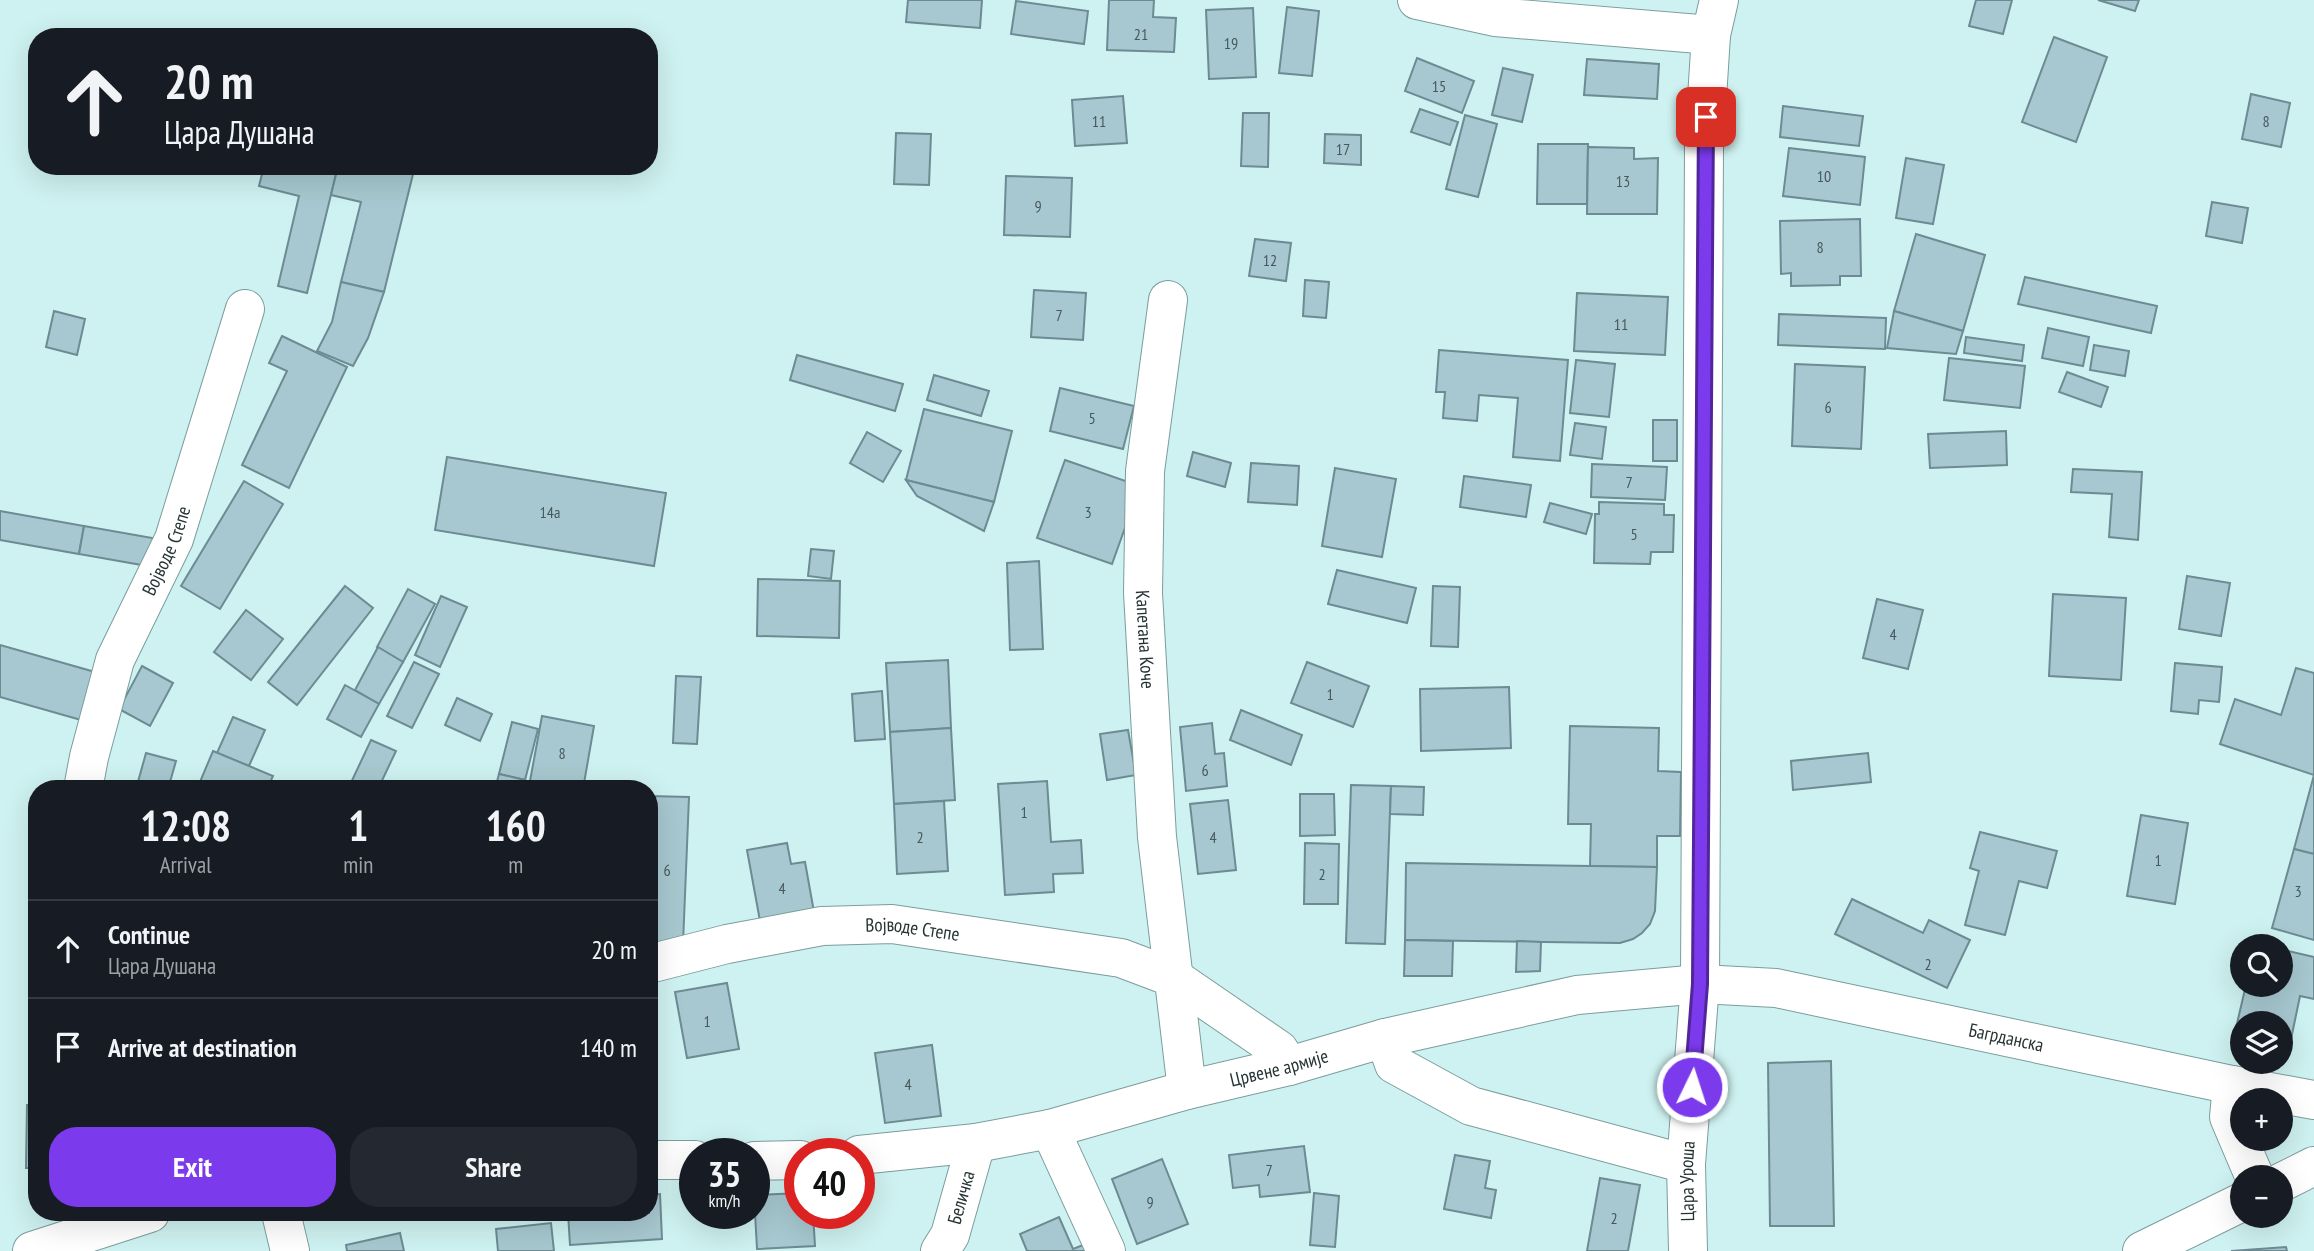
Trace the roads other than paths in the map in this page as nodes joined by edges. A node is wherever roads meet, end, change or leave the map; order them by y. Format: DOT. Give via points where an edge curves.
graph roads {
  1 [pos="1417,0"];
  2 [pos="1496,8"];
  3 [pos="1715,18"];
  4 [pos="1168,300"];
  5 [pos="245,309"];
  6 [pos="85,780"];
  7 [pos="658,962"];
  8 [pos="1174,978"];
  9 [pos="1700,984"];
  10 [pos="1385,1038"];
  11 [pos="1289,1066"];
  12 [pos="2232,1085"];
  13 [pos="1187,1090"];
  14 [pos="2314,1100"];
  15 [pos="1051,1129"];
  16 [pos="976,1143"];
  17 [pos="875,1153"];
  18 [pos="658,1160"];
  19 [pos="679,1160"];
  20 [pos="1686,1164"];
  21 [pos="2249,1165"];
  22 [pos="2314,1166"];
  23 [pos="2293,1176"];
  24 [pos="2230,1208"];
  25 [pos="125,1221"];
  26 [pos="283,1221"];
  27 [pos="32,1251"];
  28 [pos="289,1251"];
  29 [pos="940,1251"];
  30 [pos="1106,1251"];
  31 [pos="1688,1251"];
  32 [pos="2142,1251"];
  1 -- 2 [label="street"];
  2 -- 3 [label="street"];
  3 -- 9 [label="street, Цара Уроша" via="1704,159"];
  4 -- 8 [label="street, Капетана Коче" via="1145,471 1143,593 1157,837"];
  5 -- 6 [label="street, Војводе Степе" via="174,540 115,660"];
  7 -- 8 [label="street, Војводе Степе" via="822,926 892,924 1121,958"];
  8 -- 11 [label="street" via="1279,1050"];
  8 -- 13 [label="street, Капетана Коче"];
  9 -- 10 [label="street, Црвене армије" via="1577,995"];
  9 -- 12 [label="street, Багрданска" via="1776,988"];
  9 -- 20 [label="street, Цара Уроша"];
  10 -- 11 [label="street, Црвене армије"];
  10 -- 20 [label="street" via="1394,1063 1471,1106"];
  11 -- 13 [label="street, Црвене армије"];
  12 -- 14 [label="street, Багрданска"];
  12 -- 21 [label="street" via="2229,1117"];
  13 -- 15 [label="street, Црвене армије"];
  15 -- 16 [label="street, Црвене армије"];
  15 -- 30 [label="street"];
  16 -- 17 [label="street, Црвене армије"];
  16 -- 29 [label="street, Беличка" via="950,1235"];
  18 -- 19 [label="street"];
  20 -- 31 [label="street, Цара Уроша"];
  22 -- 23 [label="street"];
  24 -- 32 [label="street"];
  25 -- 27 [label="street"];
  26 -- 28 [label="street"];
}
